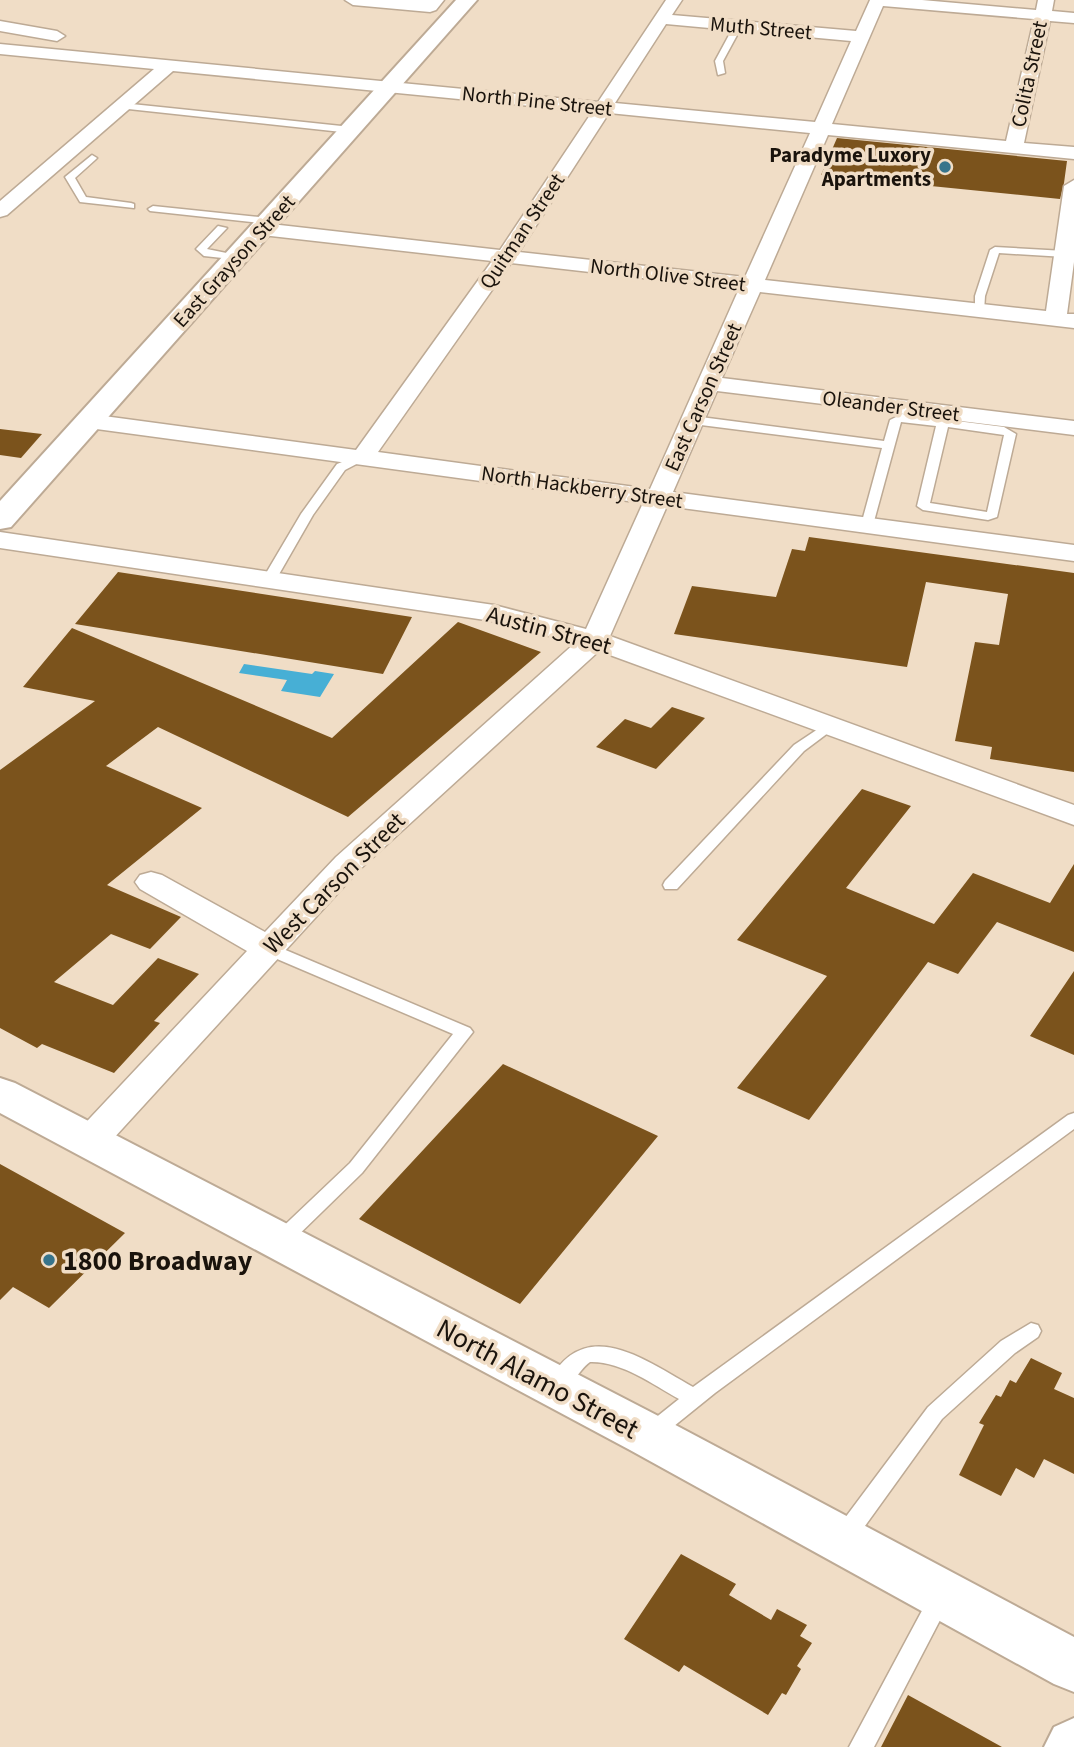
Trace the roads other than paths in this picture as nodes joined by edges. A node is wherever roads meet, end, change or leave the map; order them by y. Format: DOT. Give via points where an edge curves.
graph roads {
  1 [pos="353,0"];
  2 [pos="467,0"];
  3 [pos="674,0"];
  4 [pos="878,1"];
  5 [pos="433,3"];
  6 [pos="1044,8"];
  7 [pos="1074,18"];
  8 [pos="661,19"];
  9 [pos="0,26"];
  10 [pos="738,26"];
  11 [pos="862,37"];
  12 [pos="0,49"];
  13 [pos="169,66"];
  14 [pos="367,67"];
  15 [pos="721,73"];
  16 [pos="389,87"];
  17 [pos="122,106"];
  18 [pos="605,108"];
  19 [pos="821,129"];
  20 [pos="351,130"];
  21 [pos="1014,147"];
  22 [pos="1074,153"];
  23 [pos="92,158"];
  24 [pos="55,164"];
  25 [pos="82,167"];
  26 [pos="1074,186"];
  27 [pos="131,206"];
  28 [pos="152,209"];
  29 [pos="0,211"];
  30 [pos="265,225"];
  31 [pos="222,228"];
  32 [pos="1065,254"];
  33 [pos="506,256"];
  34 [pos="237,258"];
  35 [pos="752,285"];
  36 [pos="979,311"];
  37 [pos="1065,320"];
  38 [pos="709,383"];
  39 [pos="693,419"];
  40 [pos="89,421"];
  41 [pos="943,423"];
  42 [pos="1074,428"];
  43 [pos="890,445"];
  44 [pos="362,458"];
  45 [pos="658,497"];
  46 [pos="960,513"];
  47 [pos="0,520"];
  48 [pos="867,525"];
  49 [pos="954,537"];
  50 [pos="0,540"];
  51 [pos="1074,553"];
  52 [pos="269,580"];
  53 [pos="595,640"];
  54 [pos="827,727"];
  55 [pos="1074,816"];
  56 [pos="151,883"];
  57 [pos="671,885"];
  58 [pos="270,948"];
  59 [pos="0,1094"];
  60 [pos="1074,1120"];
  61 [pos="89,1142"];
  62 [pos="279,1242"];
  63 [pos="1031,1331"];
  64 [pos="556,1387"];
  65 [pos="695,1398"];
  66 [pos="648,1435"];
  67 [pos="842,1539"];
  68 [pos="943,1594"];
  69 [pos="1074,1666"];
  70 [pos="861,1747"];
  1 -- 5 [label="street"];
  2 -- 16 [label="street, East Grayson Street"];
  3 -- 8 [label="street, Quitman Street"];
  4 -- 6 [label="street"];
  4 -- 11 [label="street, East Carson Street"];
  6 -- 7 [label="street"];
  6 -- 21 [label="street, Colita Street"];
  8 -- 10 [label="street, Muth Street"];
  8 -- 18 [label="street, Quitman Street"];
  9 -- 14 [label="street" via="93,43"];
  10 -- 11 [label="street, Muth Street"];
  10 -- 15 [label="lane" via="719,61"];
  11 -- 19 [label="street, East Carson Street"];
  12 -- 13 [label="street, North Pine Street"];
  13 -- 16 [label="street, North Pine Street"];
  13 -- 17 [label="street"];
  16 -- 18 [label="street, North Pine Street"];
  16 -- 20 [label="street, East Grayson Street"];
  17 -- 20 [label="lane"];
  17 -- 24 [label="street"];
  18 -- 19 [label="street, North Pine Street"];
  18 -- 33 [label="street, Quitman Street"];
  19 -- 21 [label="street, North Pine Street"];
  19 -- 35 [label="street, East Carson Street"];
  20 -- 30 [label="street, East Grayson Street"];
  21 -- 22 [label="street, North Pine Street"];
  23 -- 25 [label="lane"];
  24 -- 25 [label="lane"];
  24 -- 29 [label="street"];
  25 -- 27 [label="lane" via="70,177 83,200"];
  26 -- 32 [label="street"];
  28 -- 30 [label="lane"];
  30 -- 33 [label="street, North Olive Street"];
  30 -- 34 [label="street, East Grayson Street"];
  31 -- 34 [label="lane" via="201,249"];
  32 -- 36 [label="lane" via="995,250"];
  32 -- 37 [label="street"];
  33 -- 35 [label="street, North Olive Street"];
  33 -- 44 [label="street, Quitman Street"];
  34 -- 40 [label="street, East Grayson Street"];
  35 -- 36 [label="street, North Olive Street"];
  35 -- 38 [label="street, East Carson Street"];
  36 -- 37 [label="street, North Olive Street"];
  38 -- 39 [label="street, East Carson Street"];
  38 -- 42 [label="street, Oleander Street"];
  39 -- 43 [label="lane"];
  39 -- 45 [label="street, East Carson Street"];
  40 -- 44 [label="street, North Hackberry Street"];
  40 -- 47 [label="street, East Grayson Street"];
  41 -- 43 [label="lane" via="896,420"];
  41 -- 46 [label="lane" via="923,506"];
  41 -- 46 [label="lane" via="1010,434 993,514"];
  43 -- 48 [label="lane"];
  44 -- 45 [label="street, North Hackberry Street"];
  44 -- 52 [label="lane" via="341,467"];
  45 -- 48 [label="street, North Hackberry Street"];
  45 -- 53 [label="street, East Carson Street"];
  46 -- 49 [label="lane"];
  48 -- 49 [label="street, North Hackberry Street"];
  49 -- 51 [label="street, North Hackberry Street"];
  50 -- 52 [label="street, Austin Street"];
  52 -- 53 [label="street, Austin Street" via="494,613"];
  53 -- 54 [label="street, Austin Street"];
  53 -- 58 [label="street, West Carson Street" via="346,864"];
  54 -- 55 [label="street, Austin Street"];
  54 -- 57 [label="lane" via="799,748"];
  56 -- 58 [label="street"];
  58 -- 61 [label="street, West Carson Street"];
  58 -- 62 [label="lane" via="464,1032 356,1168"];
  59 -- 61 [label="street, North Alamo Street"];
  60 -- 65 [label="lane"];
  61 -- 62 [label="street, North Alamo Street"];
  62 -- 64 [label="street, North Alamo Street"];
  63 -- 67 [label="lane" via="935,1413"];
  64 -- 65 [label="lane" via="586,1354 605,1354"];
  64 -- 66 [label="street, North Alamo Street"];
  65 -- 66 [label="lane"];
  66 -- 67 [label="street, North Alamo Street"];
  67 -- 68 [label="street, North Alamo Street"];
  68 -- 69 [label="street, North Alamo Street"];
  68 -- 70 [label="lane"];
}
